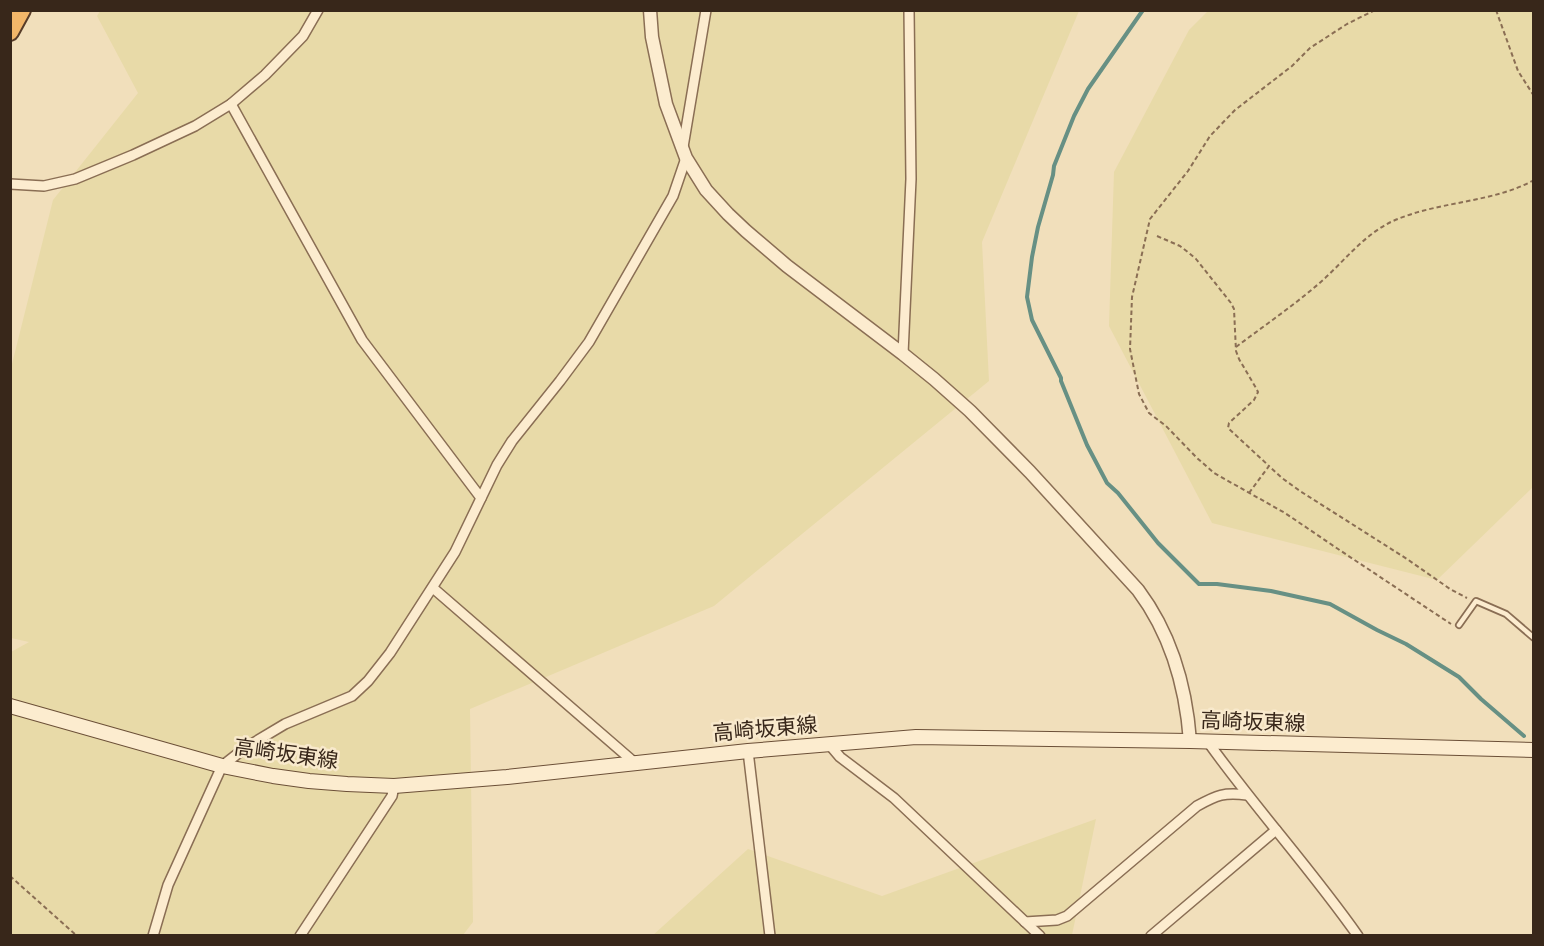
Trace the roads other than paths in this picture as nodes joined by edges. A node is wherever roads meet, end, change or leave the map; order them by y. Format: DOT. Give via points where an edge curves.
graph roads {
  1 [pos="22,10"];
  2 [pos="318,10"];
  3 [pos="650,10"];
  4 [pos="706,10"];
  5 [pos="909,10"];
  6 [pos="10,32"];
  7 [pos="231,104"];
  8 [pos="684,154"];
  9 [pos="10,184"];
  10 [pos="903,354"];
  11 [pos="481,498"];
  12 [pos="433,588"];
  13 [pos="1459,625"];
  14 [pos="1533,638"];
  15 [pos="10,706"];
  16 [pos="1190,741"];
  17 [pos="1208,742"];
  18 [pos="829,744"];
  19 [pos="1533,750"];
  20 [pos="748,751"];
  21 [pos="635,763"];
  22 [pos="222,766"];
  23 [pos="394,786"];
  24 [pos="1247,795"];
  25 [pos="1276,830"];
  26 [pos="1026,922"];
  27 [pos="153,936"];
  28 [pos="300,936"];
  29 [pos="770,936"];
  30 [pos="1040,936"];
  31 [pos="1151,936"];
  32 [pos="1358,936"];
  1 -- 6 [label="highway"];
  2 -- 7 [label="street" via="303,36"];
  3 -- 8 [label="street" via="666,104"];
  4 -- 8 [label="street"];
  5 -- 10 [label="street" via="911,179"];
  7 -- 9 [label="street" via="195,126 75,179 44,186"];
  7 -- 11 [label="street" via="362,340"];
  8 -- 10 [label="street" via="706,190 746,231"];
  8 -- 11 [label="street" via="673,196 589,342 512,441"];
  10 -- 16 [label="street" via="970,411 1030,472 1149,606 1175,661 1188,712"];
  11 -- 12 [label="street"];
  12 -- 21 [label="street"];
  12 -- 22 [label="street" via="390,653 352,696 285,724 245,747"];
  13 -- 14 [label="lane" via="1476,601 1506,614"];
  15 -- 22 [label="main road, 高崎坂東線"];
  16 -- 17 [label="main road, 高崎坂東線"];
  16 -- 18 [label="main road, 高崎坂東線" via="916,737"];
  17 -- 19 [label="main road, 高崎坂東線"];
  17 -- 24 [label="street"];
  18 -- 20 [label="main road, 高崎坂東線"];
  18 -- 26 [label="street" via="894,798"];
  20 -- 21 [label="main road, 高崎坂東線"];
  20 -- 29 [label="street"];
  21 -- 23 [label="main road, 高崎坂東線"];
  22 -- 23 [label="main road, 高崎坂東線" via="309,781"];
  22 -- 27 [label="street" via="168,885"];
  23 -- 28 [label="street" via="392,796"];
  24 -- 25 [label="street"];
  24 -- 26 [label="street" via="1229,793 1197,806 1066,916"];
  25 -- 31 [label="street"];
  25 -- 32 [label="street"];
  26 -- 30 [label="street"];
}
